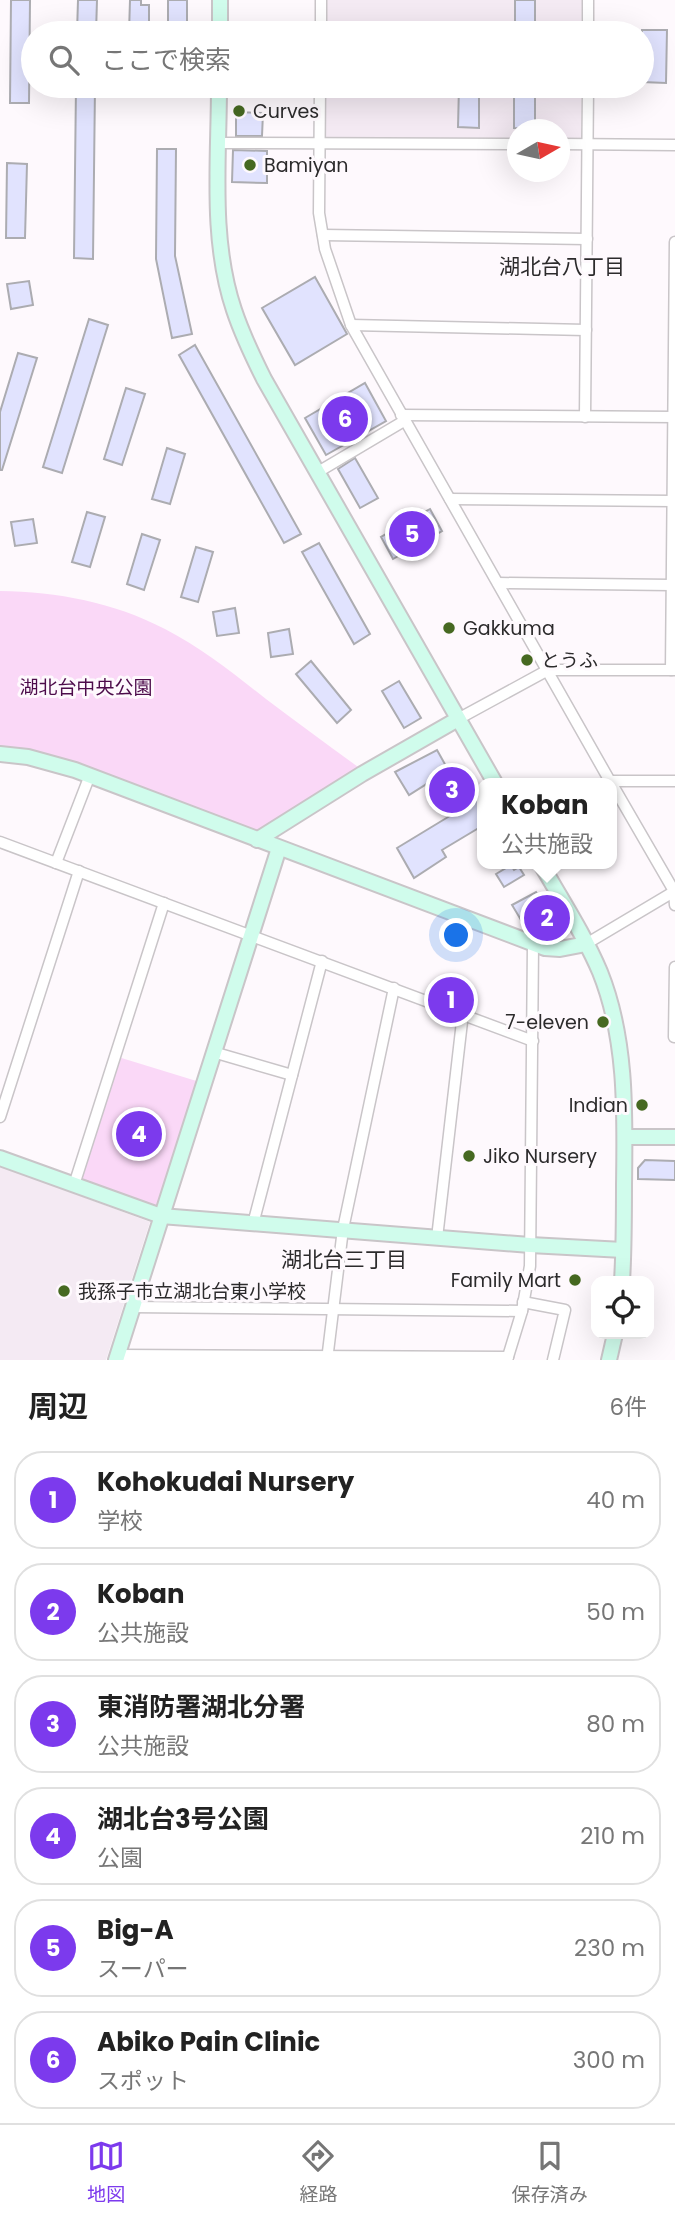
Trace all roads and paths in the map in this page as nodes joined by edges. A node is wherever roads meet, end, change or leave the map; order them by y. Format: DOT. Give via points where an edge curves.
graph roads {
  1 [pos="220,0"];
  2 [pos="321,0"];
  3 [pos="588,0"];
  4 [pos="220,21"];
  5 [pos="321,21"];
  6 [pos="588,21"];
  7 [pos="219,98"];
  8 [pos="320,98"];
  9 [pos="588,98"];
  10 [pos="219,143"];
  11 [pos="320,143"];
  12 [pos="507,144"];
  13 [pos="570,144"];
  14 [pos="587,145"];
  15 [pos="675,145"];
  16 [pos="323,235"];
  17 [pos="587,239"];
  18 [pos="675,242"];
  19 [pos="675,302"];
  20 [pos="351,325"];
  21 [pos="586,330"];
  22 [pos="585,417"];
  23 [pos="674,417"];
  24 [pos="402,418"];
  25 [pos="317,472"];
  26 [pos="450,499"];
  27 [pos="673,500"];
  28 [pos="498,583"];
  29 [pos="671,585"];
  30 [pos="548,670"];
  31 [pos="673,670"];
  32 [pos="458,719"];
  33 [pos="0,754"];
  34 [pos="90,775"];
  35 [pos="492,778"];
  36 [pos="608,778"];
  37 [pos="675,781"];
  38 [pos="617,783"];
  39 [pos="617,793"];
  40 [pos="257,840"];
  41 [pos="0,842"];
  42 [pos="279,848"];
  43 [pos="56,863"];
  44 [pos="544,869"];
  45 [pos="79,871"];
  46 [pos="674,891"];
  47 [pos="164,903"];
  48 [pos="675,905"];
  49 [pos="250,934"];
  50 [pos="533,944"];
  51 [pos="586,944"];
  52 [pos="321,961"];
  53 [pos="675,967"];
  54 [pos="394,988"];
  55 [pos="675,990"];
  56 [pos="463,1013"];
  57 [pos="674,1038"];
  58 [pos="533,1041"];
  59 [pos="213,1052"];
  60 [pos="292,1075"];
  61 [pos="0,1117"];
  62 [pos="625,1137"];
  63 [pos="675,1137"];
  64 [pos="0,1157"];
  65 [pos="74,1185"];
  66 [pos="161,1216"];
  67 [pos="253,1224"];
  68 [pos="342,1229"];
  69 [pos="437,1238"];
  70 [pos="530,1245"];
  71 [pos="623,1250"];
  72 [pos="622,1276"];
  73 [pos="523,1306"];
  74 [pos="132,1307"];
  75 [pos="333,1310"];
  76 [pos="614,1339"];
  77 [pos="117,1357"];
  78 [pos="328,1358"];
  79 [pos="508,1359"];
  80 [pos="553,1360"];
  81 [pos="609,1360"];
  1 -- 4 [label="street"];
  2 -- 5 [label="street"];
  3 -- 6 [label="street"];
  7 -- 10 [label="street"];
  8 -- 11 [label="street"];
  9 -- 14 [label="street"];
  10 -- 11 [label="street"];
  10 -- 25 [label="street" via="218,215 233,308 246,344"];
  11 -- 12 [label="street"];
  11 -- 16 [label="street"];
  13 -- 14 [label="street"];
  14 -- 15 [label="street"];
  14 -- 17 [label="street"];
  16 -- 17 [label="street"];
  16 -- 20 [label="street"];
  17 -- 21 [label="street"];
  18 -- 19 [label="street"];
  19 -- 23 [label="street"];
  20 -- 21 [label="street"];
  20 -- 24 [label="street"];
  21 -- 22 [label="street"];
  22 -- 23 [label="street"];
  22 -- 24 [label="street"];
  23 -- 27 [label="street"];
  24 -- 25 [label="street"];
  24 -- 26 [label="street"];
  25 -- 32 [label="street"];
  26 -- 27 [label="street"];
  26 -- 28 [label="street"];
  27 -- 29 [label="street"];
  28 -- 29 [label="street"];
  28 -- 30 [label="street"];
  29 -- 31 [label="street"];
  30 -- 31 [label="street"];
  30 -- 32 [label="street"];
  30 -- 36 [label="street"];
  32 -- 35 [label="street"];
  32 -- 40 [label="street"];
  33 -- 34 [label="street"];
  34 -- 40 [label="street"];
  34 -- 43 [label="street"];
  37 -- 38 [label="street"];
  39 -- 46 [label="street"];
  40 -- 42 [label="street"];
  41 -- 43 [label="street"];
  42 -- 49 [label="street"];
  42 -- 50 [label="street"];
  43 -- 45 [label="street"];
  44 -- 51 [label="street"];
  45 -- 47 [label="street"];
  45 -- 61 [label="street"];
  46 -- 48 [label="street"];
  46 -- 51 [label="street"];
  47 -- 49 [label="street"];
  47 -- 65 [label="street"];
  49 -- 52 [label="street"];
  49 -- 59 [label="street"];
  50 -- 51 [label="street" via="560,949"];
  50 -- 58 [label="street"];
  51 -- 62 [label="street" via="618,1037"];
  52 -- 54 [label="street"];
  52 -- 60 [label="street"];
  53 -- 55 [label="street"];
  54 -- 56 [label="street"];
  54 -- 68 [label="street"];
  55 -- 57 [label="street"];
  56 -- 58 [label="street"];
  56 -- 69 [label="street"];
  58 -- 70 [label="street"];
  59 -- 60 [label="street"];
  59 -- 66 [label="street"];
  60 -- 67 [label="street"];
  62 -- 63 [label="street"];
  62 -- 71 [label="street"];
  64 -- 65 [label="street"];
  65 -- 66 [label="street"];
  66 -- 67 [label="street"];
  66 -- 74 [label="street"];
  67 -- 68 [label="street"];
  68 -- 69 [label="street"];
  68 -- 75 [label="street"];
  69 -- 70 [label="street"];
  70 -- 71 [label="street"];
  70 -- 73 [label="street"];
  71 -- 72 [label="street"];
  73 -- 75 [label="street"];
  73 -- 79 [label="street"];
  73 -- 80 [label="street" via="565,1310"];
  74 -- 75 [label="street"];
  74 -- 77 [label="street"];
  75 -- 78 [label="street"];
  76 -- 81 [label="street"];
  77 -- 78 [label="street"];
  78 -- 79 [label="street"];
}
